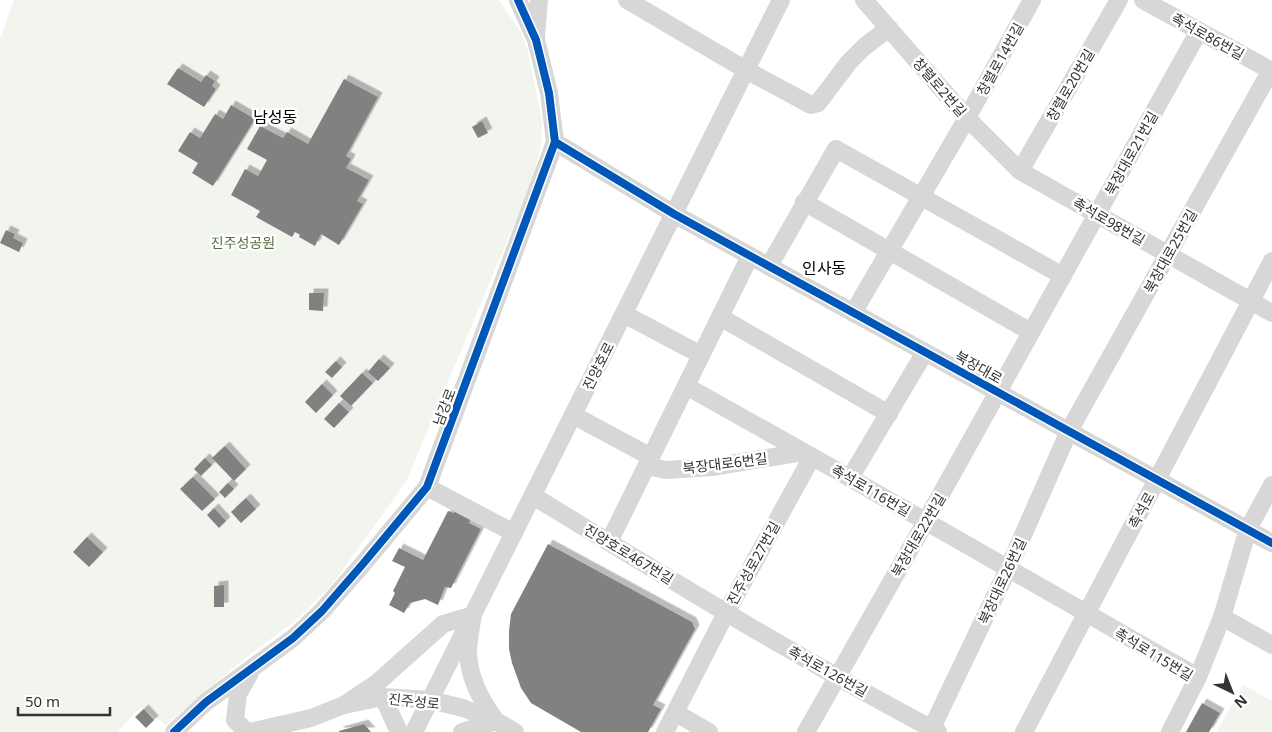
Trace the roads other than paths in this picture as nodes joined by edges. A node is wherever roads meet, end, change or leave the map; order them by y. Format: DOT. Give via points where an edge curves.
graph roads {
  1 [pos="518,0"];
  2 [pos="538,0"];
  3 [pos="626,0"];
  4 [pos="660,0"];
  5 [pos="781,0"];
  6 [pos="864,0"];
  7 [pos="1032,0"];
  8 [pos="1119,0"];
  9 [pos="1143,0"];
  10 [pos="657,18"];
  11 [pos="889,28"];
  12 [pos="1199,31"];
  13 [pos="536,40"];
  14 [pos="746,70"];
  15 [pos="1271,71"];
  16 [pos="967,118"];
  17 [pos="555,142"];
  18 [pos="1020,171"];
  19 [pos="921,196"];
  20 [pos="804,202"];
  21 [pos="674,214"];
  22 [pos="1097,214"];
  23 [pos="889,252"];
  24 [pos="1168,254"];
  25 [pos="750,256"];
  26 [pos="1272,261"];
  27 [pos="769,266"];
  28 [pos="1063,276"];
  29 [pos="1251,302"];
  30 [pos="853,313"];
  31 [pos="1272,313"];
  32 [pos="624,314"];
  33 [pos="720,318"];
  34 [pos="1031,332"];
  35 [pos="924,352"];
  36 [pos="701,356"];
  37 [pos="686,386"];
  38 [pos="998,392"];
  39 [pos="889,414"];
  40 [pos="573,415"];
  41 [pos="1069,431"];
  42 [pos="807,454"];
  43 [pos="649,461"];
  44 [pos="850,478"];
  45 [pos="1157,479"];
  46 [pos="1272,485"];
  47 [pos="427,487"];
  48 [pos="532,496"];
  49 [pos="926,522"];
  50 [pos="1248,529"];
  51 [pos="514,533"];
  52 [pos="609,542"];
  53 [pos="1272,543"];
  54 [pos="1008,569"];
  55 [pos="726,613"];
  56 [pos="1086,614"];
  57 [pos="473,615"];
  58 [pos="1219,623"];
  59 [pos="1272,645"];
  60 [pos="252,669"];
  61 [pos="836,677"];
  62 [pos="1198,677"];
  63 [pos="383,697"];
  64 [pos="430,700"];
  65 [pos="344,705"];
  66 [pos="676,712"];
  67 [pos="496,721"];
  68 [pos="307,725"];
  69 [pos="933,731"];
  70 [pos="174,732"];
  71 [pos="249,732"];
  72 [pos="398,732"];
  73 [pos="414,732"];
  74 [pos="462,732"];
  75 [pos="515,732"];
  76 [pos="665,732"];
  77 [pos="709,732"];
  78 [pos="806,732"];
  79 [pos="1024,732"];
  80 [pos="1170,732"];
  1 -- 13 [label="street, 남강로"];
  2 -- 13 [label="street"];
  3 -- 10 [label="street"];
  4 -- 10 [label="street"];
  5 -- 14 [label="street, 진양호로"];
  6 -- 11 [label="street, 창렬로2번길"];
  7 -- 16 [label="street, 창렬로14번길"];
  8 -- 18 [label="street, 창렬로20번길"];
  9 -- 12 [label="street, 촉석로86번길"];
  10 -- 14 [label="street"];
  11 -- 14 [label="street" via="854,57 818,103 811,105"];
  11 -- 16 [label="street, 창렬로2번길"];
  12 -- 15 [label="street, 촉석로86번길"];
  12 -- 22 [label="street, 북장대로21번길"];
  13 -- 17 [label="street, 남강로" via="549,92"];
  14 -- 21 [label="street, 진양호로"];
  15 -- 24 [label="street, 북장대로25번길"];
  16 -- 18 [label="street, 창렬로2번길"];
  16 -- 19 [label="street, 창렬로14번길"];
  17 -- 21 [label="street, 북장대로"];
  17 -- 47 [label="street, 남강로"];
  18 -- 22 [label="street, 촉석로98번길"];
  19 -- 20 [label="street" via="836,148"];
  19 -- 23 [label="street, 창렬로14번길"];
  19 -- 28 [label="street"];
  20 -- 23 [label="street"];
  20 -- 27 [label="street"];
  21 -- 25 [label="street, 북장대로"];
  21 -- 32 [label="street, 진양호로"];
  22 -- 24 [label="street, 촉석로98번길"];
  22 -- 28 [label="street, 북장대로21번길"];
  23 -- 30 [label="street, 창렬로14번길"];
  23 -- 34 [label="street"];
  24 -- 29 [label="street, 촉석로98번길"];
  24 -- 41 [label="street, 북장대로25번길"];
  25 -- 27 [label="street, 북장대로"];
  25 -- 33 [label="street"];
  26 -- 29 [label="street, 촉석로"];
  27 -- 30 [label="street, 북장대로"];
  28 -- 34 [label="street, 북장대로21번길"];
  29 -- 31 [label="street, 촉석로98번길"];
  29 -- 45 [label="street, 촉석로"];
  30 -- 35 [label="street, 북장대로"];
  32 -- 36 [label="street"];
  32 -- 40 [label="street, 진양호로"];
  33 -- 36 [label="street"];
  33 -- 39 [label="street"];
  34 -- 38 [label="street, 북장대로21번길"];
  35 -- 38 [label="street, 북장대로"];
  35 -- 39 [label="street"];
  36 -- 37 [label="street"];
  37 -- 42 [label="street"];
  37 -- 43 [label="street"];
  38 -- 41 [label="street, 북장대로"];
  38 -- 49 [label="street, 북장대로22번길"];
  39 -- 44 [label="street"];
  40 -- 43 [label="street, 북장대로6번길"];
  40 -- 48 [label="street, 진양호로"];
  41 -- 45 [label="street, 북장대로"];
  41 -- 54 [label="street, 북장대로26번길"];
  42 -- 43 [label="street, 북장대로6번길" via="666,470"];
  42 -- 44 [label="street, 촉석로116번길"];
  42 -- 55 [label="street, 진주성로27번길"];
  43 -- 52 [label="street"];
  44 -- 49 [label="street, 촉석로116번길"];
  45 -- 50 [label="street, 북장대로"];
  45 -- 56 [label="street, 촉석로"];
  46 -- 50 [label="street"];
  47 -- 51 [label="street"];
  47 -- 60 [label="street, 남강로" via="322,611"];
  48 -- 51 [label="street, 진양호로"];
  48 -- 52 [label="street, 진양호로467번길"];
  49 -- 54 [label="street, 촉석로116번길"];
  49 -- 61 [label="street, 북장대로22번길"];
  50 -- 53 [label="street, 북장대로"];
  50 -- 58 [label="street"];
  51 -- 57 [label="street, 진양호로"];
  52 -- 55 [label="street, 진양호로467번길"];
  54 -- 56 [label="street, 촉석로116번길"];
  54 -- 69 [label="street, 북장대로26번길"];
  55 -- 61 [label="street, 촉석로126번길"];
  55 -- 66 [label="street, 진주성로27번길"];
  56 -- 62 [label="street, 촉석로115번길"];
  56 -- 79 [label="street, 촉석로"];
  57 -- 64 [label="street, 진양호로"];
  57 -- 65 [label="street" via="443,624 377,683"];
  57 -- 67 [label="street" via="468,654 472,676 482,703"];
  58 -- 59 [label="street"];
  58 -- 62 [label="street"];
  60 -- 70 [label="street, 남강로" via="206,702"];
  60 -- 71 [label="street" via="238,694 235,720"];
  61 -- 69 [label="street, 촉석로126번길"];
  61 -- 78 [label="street, 북장대로22번길"];
  62 -- 80 [label="street, 촉석로115번길"];
  63 -- 64 [label="street, 진주성로"];
  63 -- 65 [label="street, 진주성로"];
  63 -- 72 [label="street"];
  64 -- 67 [label="street, 진주성로" via="464,708"];
  64 -- 73 [label="street, 진양호로"];
  65 -- 68 [label="street, 진주성로"];
  66 -- 76 [label="street, 진주성로27번길"];
  66 -- 77 [label="street"];
  67 -- 74 [label="street"];
  67 -- 75 [label="street, 진주성로"];
  68 -- 71 [label="street, 진주성로"];
}
